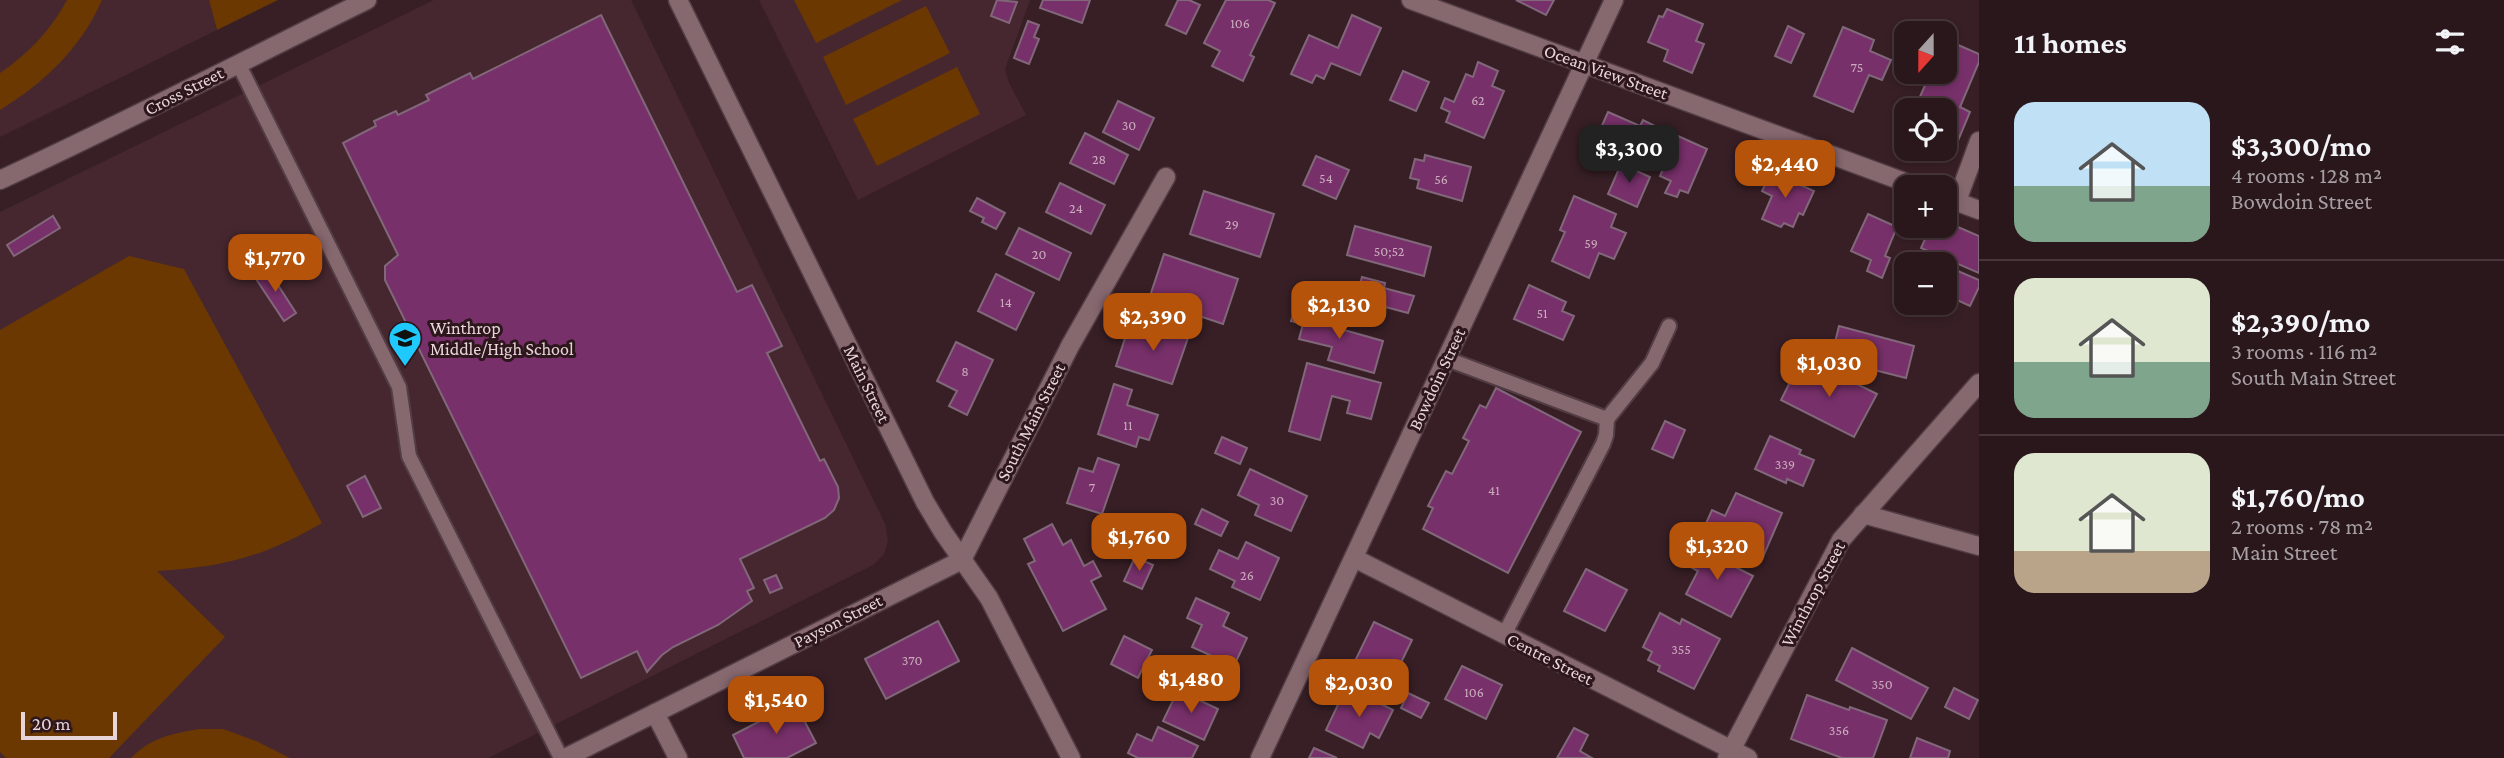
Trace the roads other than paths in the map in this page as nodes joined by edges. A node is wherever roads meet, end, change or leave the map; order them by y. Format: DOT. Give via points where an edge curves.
graph roads {
  1 [pos="367,0"];
  2 [pos="678,0"];
  3 [pos="1411,0"];
  4 [pos="1614,0"];
  5 [pos="238,63"];
  6 [pos="1584,64"];
  7 [pos="1979,141"];
  8 [pos="1166,177"];
  9 [pos="1894,178"];
  10 [pos="0,180"];
  11 [pos="1957,187"];
  12 [pos="1957,201"];
  13 [pos="1979,210"];
  14 [pos="1669,326"];
  15 [pos="1447,359"];
  16 [pos="1979,383"];
  17 [pos="1607,419"];
  18 [pos="1863,513"];
  19 [pos="1979,546"];
  20 [pos="1354,558"];
  21 [pos="962,559"];
  22 [pos="1504,635"];
  23 [pos="655,713"];
  24 [pos="1735,756"];
  25 [pos="563,758"];
  26 [pos="678,758"];
  27 [pos="1071,758"];
  28 [pos="1260,758"];
  1 -- 5 [label="street, Cross Street"];
  2 -- 21 [label="street, Main Street" via="925,502"];
  3 -- 6 [label="street, Ocean View Street"];
  4 -- 6 [label="street, Bowdoin Street"];
  5 -- 10 [label="street, Cross Street"];
  5 -- 25 [label="lane" via="399,387 409,456"];
  6 -- 9 [label="street, Ocean View Street"];
  6 -- 15 [label="street, Bowdoin Street"];
  7 -- 11 [label="street"];
  8 -- 21 [label="street, South Main Street" via="1070,346"];
  12 -- 13 [label="street"];
  14 -- 17 [label="lane" via="1652,363"];
  15 -- 17 [label="lane"];
  15 -- 20 [label="street, Bowdoin Street"];
  16 -- 18 [label="street, Winthrop Street"];
  17 -- 22 [label="lane" via="1603,444"];
  18 -- 19 [label="street"];
  18 -- 24 [label="street, Winthrop Street" via="1833,554"];
  20 -- 22 [label="street, Centre Street"];
  20 -- 28 [label="street, Bowdoin Street"];
  21 -- 23 [label="street, Payson Street"];
  21 -- 27 [label="street, Main Street" via="997,613"];
  22 -- 24 [label="street, Centre Street"];
  23 -- 25 [label="street, Payson Street"];
  23 -- 26 [label="street"];
}
